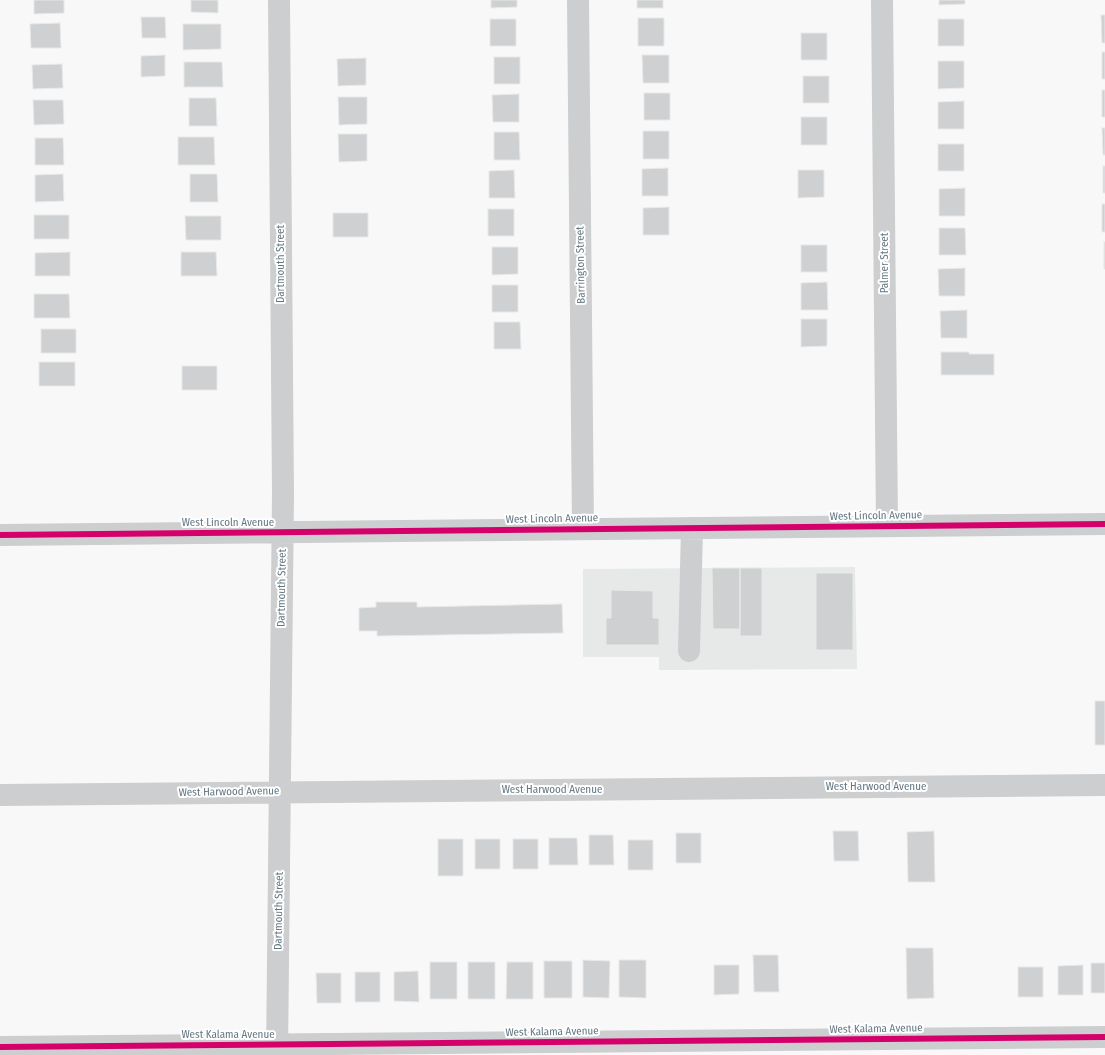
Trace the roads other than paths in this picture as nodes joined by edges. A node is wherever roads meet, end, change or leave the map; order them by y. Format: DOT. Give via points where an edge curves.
graph roads {
  1 [pos="279,0"];
  2 [pos="578,0"];
  3 [pos="882,0"];
  4 [pos="1105,524"];
  5 [pos="887,526"];
  6 [pos="692,528"];
  7 [pos="582,529"];
  8 [pos="282,532"];
  9 [pos="0,535"];
  10 [pos="689,651"];
  11 [pos="1105,785"];
  12 [pos="280,792"];
  13 [pos="0,795"];
  14 [pos="1105,1037"];
  15 [pos="0,1047"];
  16 [pos="277,1050"];
  1 -- 8 [label="street, Dartmouth Street"];
  2 -- 7 [label="street, Barrington Street"];
  3 -- 5 [label="street, Palmer Street"];
  4 -- 5 [label="street, West Lincoln Avenue"];
  5 -- 6 [label="street, West Lincoln Avenue"];
  6 -- 7 [label="street, West Lincoln Avenue"];
  6 -- 10 [label="street"];
  7 -- 8 [label="street, West Lincoln Avenue"];
  8 -- 9 [label="street, West Lincoln Avenue"];
  8 -- 12 [label="street, Dartmouth Street"];
  11 -- 12 [label="street, West Harwood Avenue"];
  12 -- 13 [label="street, West Harwood Avenue"];
  12 -- 16 [label="street, Dartmouth Street"];
  14 -- 16 [label="street, West Kalama Avenue"];
  15 -- 16 [label="street, West Kalama Avenue"];
}
